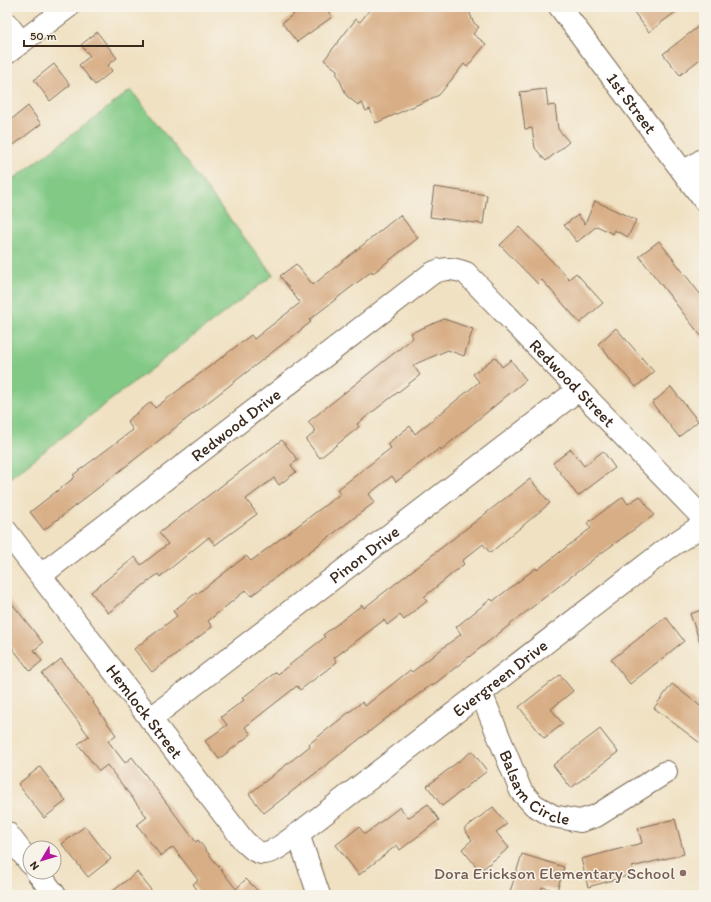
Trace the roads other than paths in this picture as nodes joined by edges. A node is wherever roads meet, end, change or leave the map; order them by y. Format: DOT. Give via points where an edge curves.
graph roads {
  1 [pos="68,7"];
  2 [pos="560,7"];
  3 [pos="7,24"];
  4 [pos="14,48"];
  5 [pos="704,159"];
  6 [pos="684,172"];
  7 [pos="704,200"];
  8 [pos="431,274"];
  9 [pos="578,390"];
  10 [pos="704,519"];
  11 [pos="704,524"];
  12 [pos="7,532"];
  13 [pos="41,575"];
  14 [pos="481,693"];
  15 [pos="150,719"];
  16 [pos="666,772"];
  17 [pos="7,833"];
  18 [pos="298,834"];
  19 [pos="22,853"];
  20 [pos="43,880"];
  21 [pos="55,895"];
  22 [pos="319,895"];
  1 -- 4 [label="street"];
  2 -- 6 [label="street, 1st Street"];
  3 -- 4 [label="street"];
  5 -- 6 [label="street"];
  6 -- 7 [label="street, 1st Street"];
  8 -- 9 [label="street, Redwood Street" via="445,269 456,269 466,273"];
  8 -- 13 [label="street, Redwood Drive"];
  9 -- 10 [label="street, Redwood Street"];
  9 -- 15 [label="street, Pinon Drive"];
  11 -- 14 [label="street, Evergreen Drive" via="668,548"];
  12 -- 13 [label="street, Hemlock Street"];
  13 -- 15 [label="street, Hemlock Street"];
  14 -- 16 [label="street, Balsam Circle" via="522,792 534,805 553,816 580,821 596,816"];
  14 -- 18 [label="street, Evergreen Drive"];
  15 -- 18 [label="street, Hemlock Street" via="244,841 257,852 272,851"];
  17 -- 19 [label="street"];
  18 -- 22 [label="street"];
  20 -- 21 [label="street"];
}
